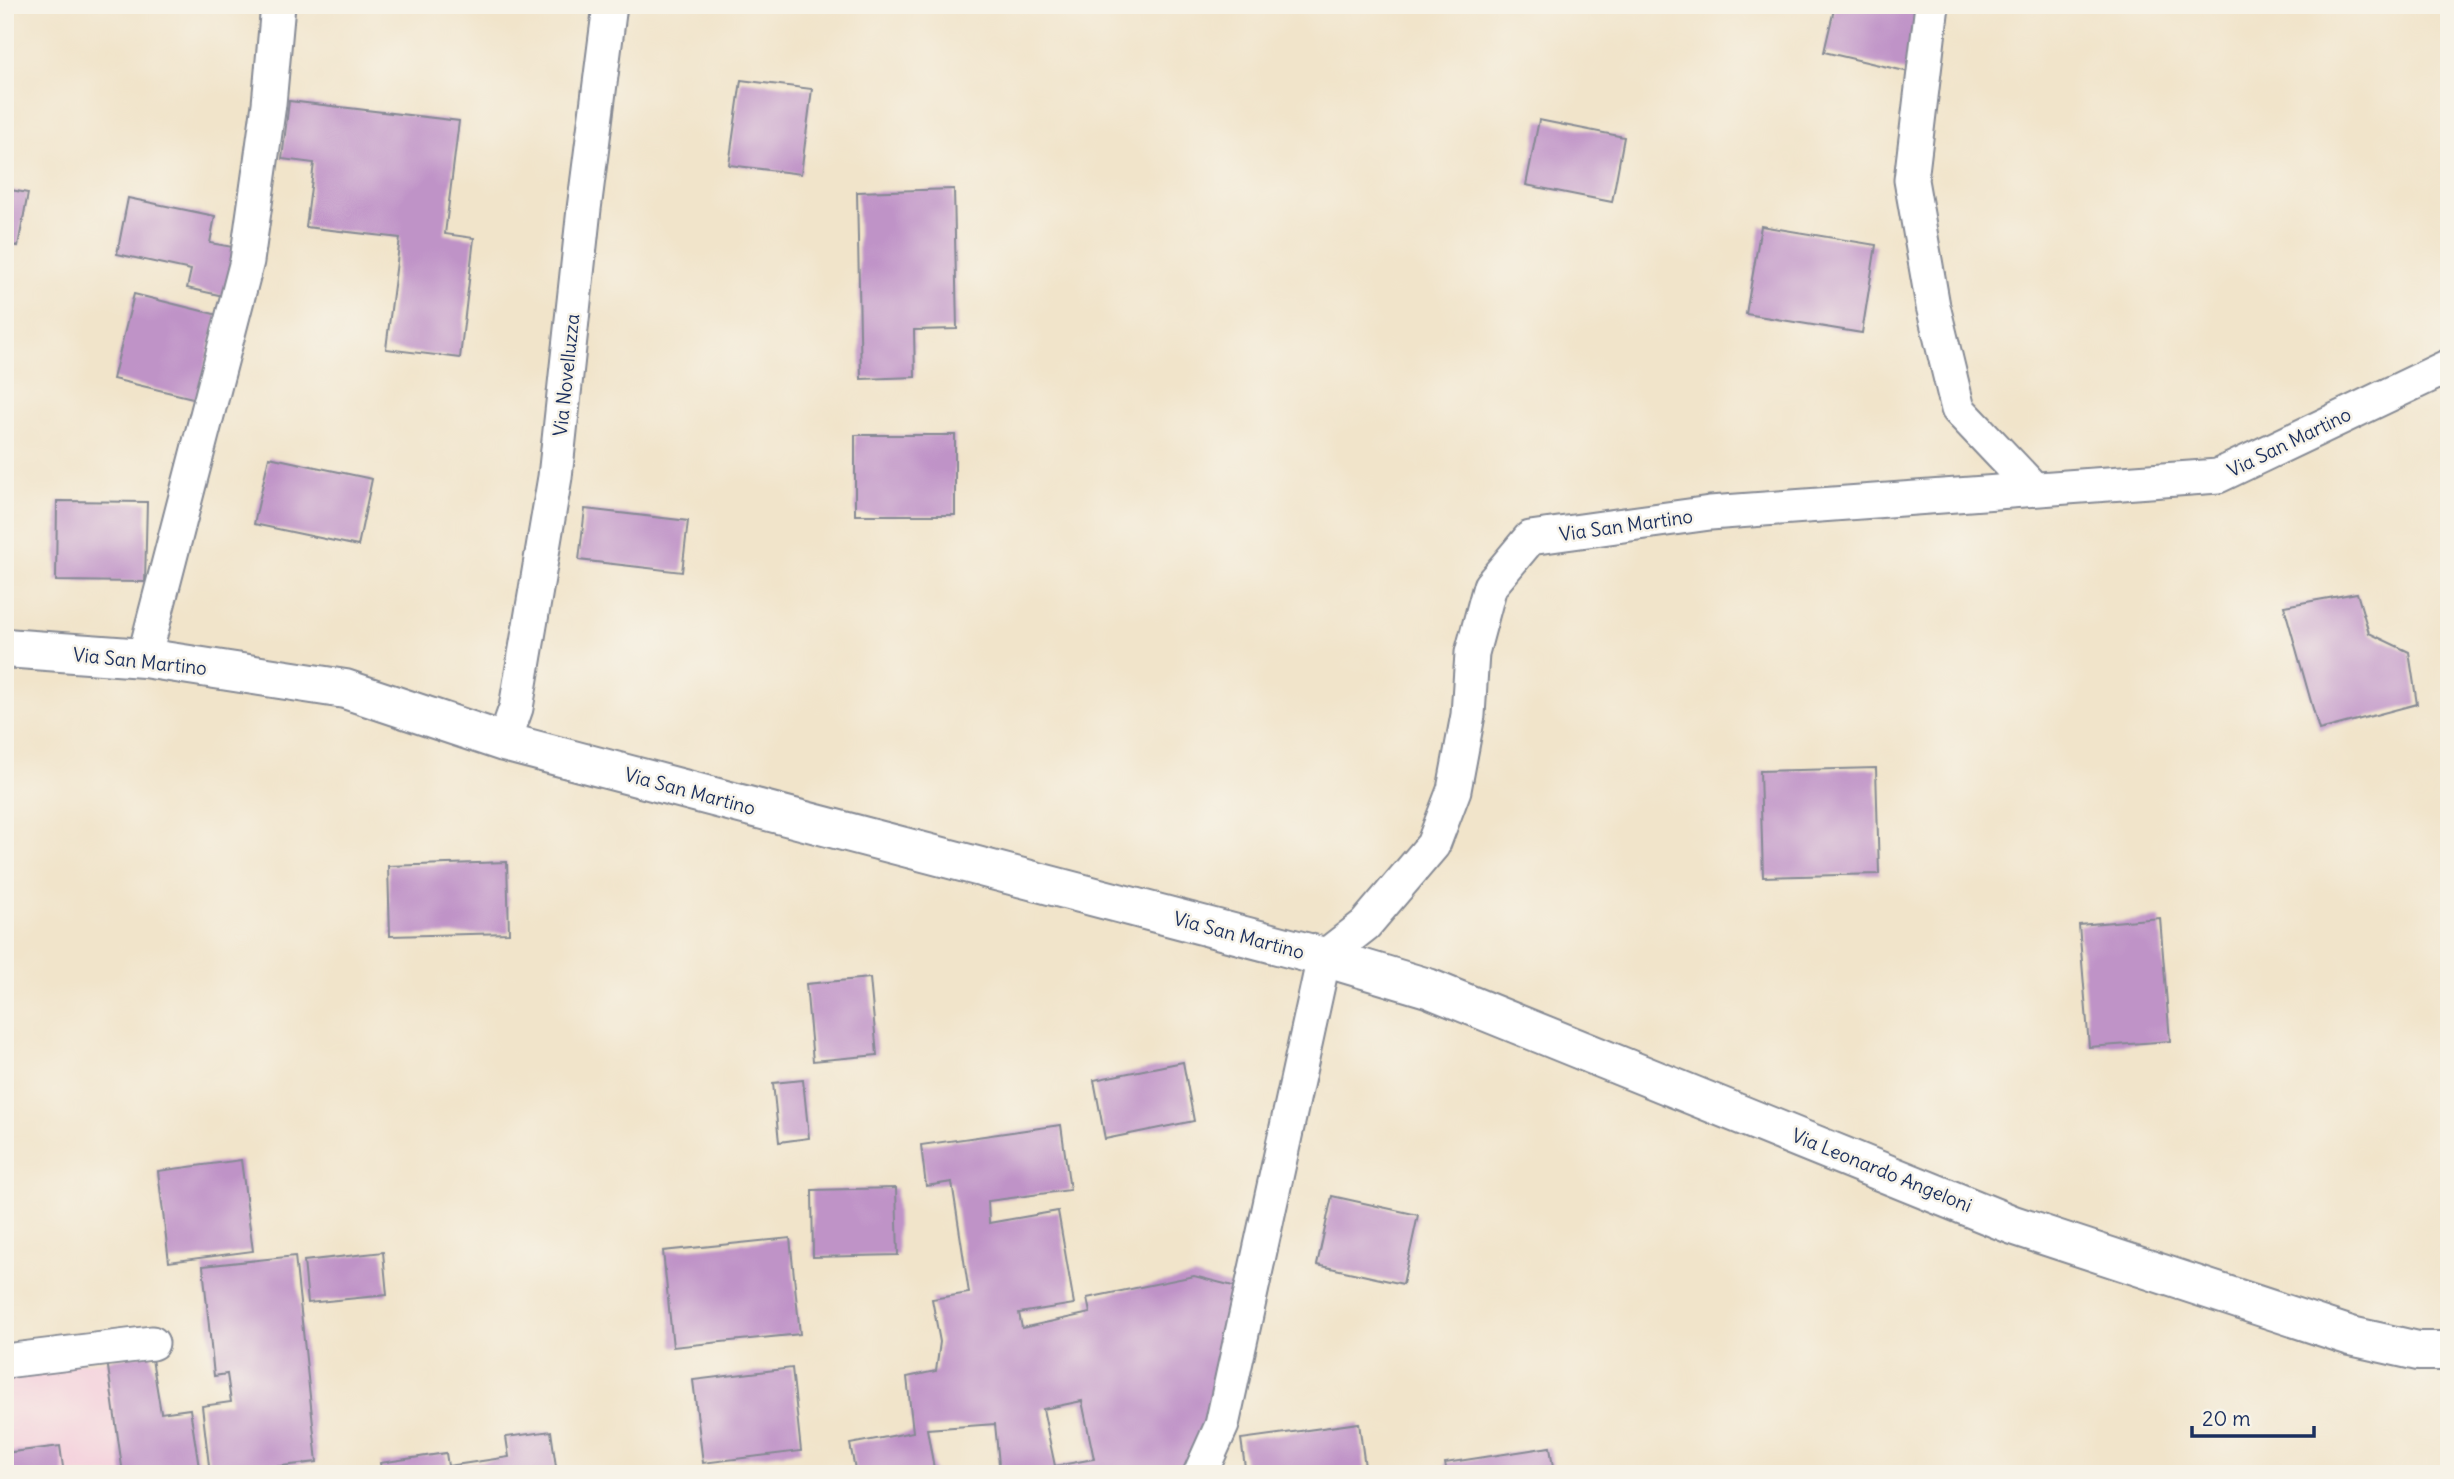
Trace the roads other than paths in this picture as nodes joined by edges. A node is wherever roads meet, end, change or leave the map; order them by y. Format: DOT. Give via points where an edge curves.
graph roads {
  1 [pos="278,5"];
  2 [pos="610,5"];
  3 [pos="1932,5"];
  4 [pos="2449,366"];
  5 [pos="2032,487"];
  6 [pos="5,648"];
  7 [pos="144,658"];
  8 [pos="504,742"];
  9 [pos="1324,957"];
  10 [pos="152,1343"];
  11 [pos="2449,1351"];
  12 [pos="5,1361"];
  13 [pos="1200,1474"];
  1 -- 7 [label="street" via="247,261"];
  2 -- 8 [label="street, Via Novelluzza" via="555,477 516,708"];
  3 -- 5 [label="street" via="1912,180 1933,306 1958,409"];
  4 -- 5 [label="street, Via San Martino" via="2218,476"];
  5 -- 9 [label="street, Via San Martino" via="1710,513 1530,538 1490,586 1472,653 1468,715 1454,790 1433,845 1365,925"];
  6 -- 7 [label="street, Via San Martino"];
  7 -- 8 [label="street, Via San Martino" via="345,689"];
  8 -- 9 [label="street, Via San Martino"];
  9 -- 11 [label="street, Via Leonardo Angeloni" via="1428,988 2013,1224 2351,1336 2418,1351"];
  9 -- 13 [label="street" via="1222,1426"];
  10 -- 12 [label="street"];
}
